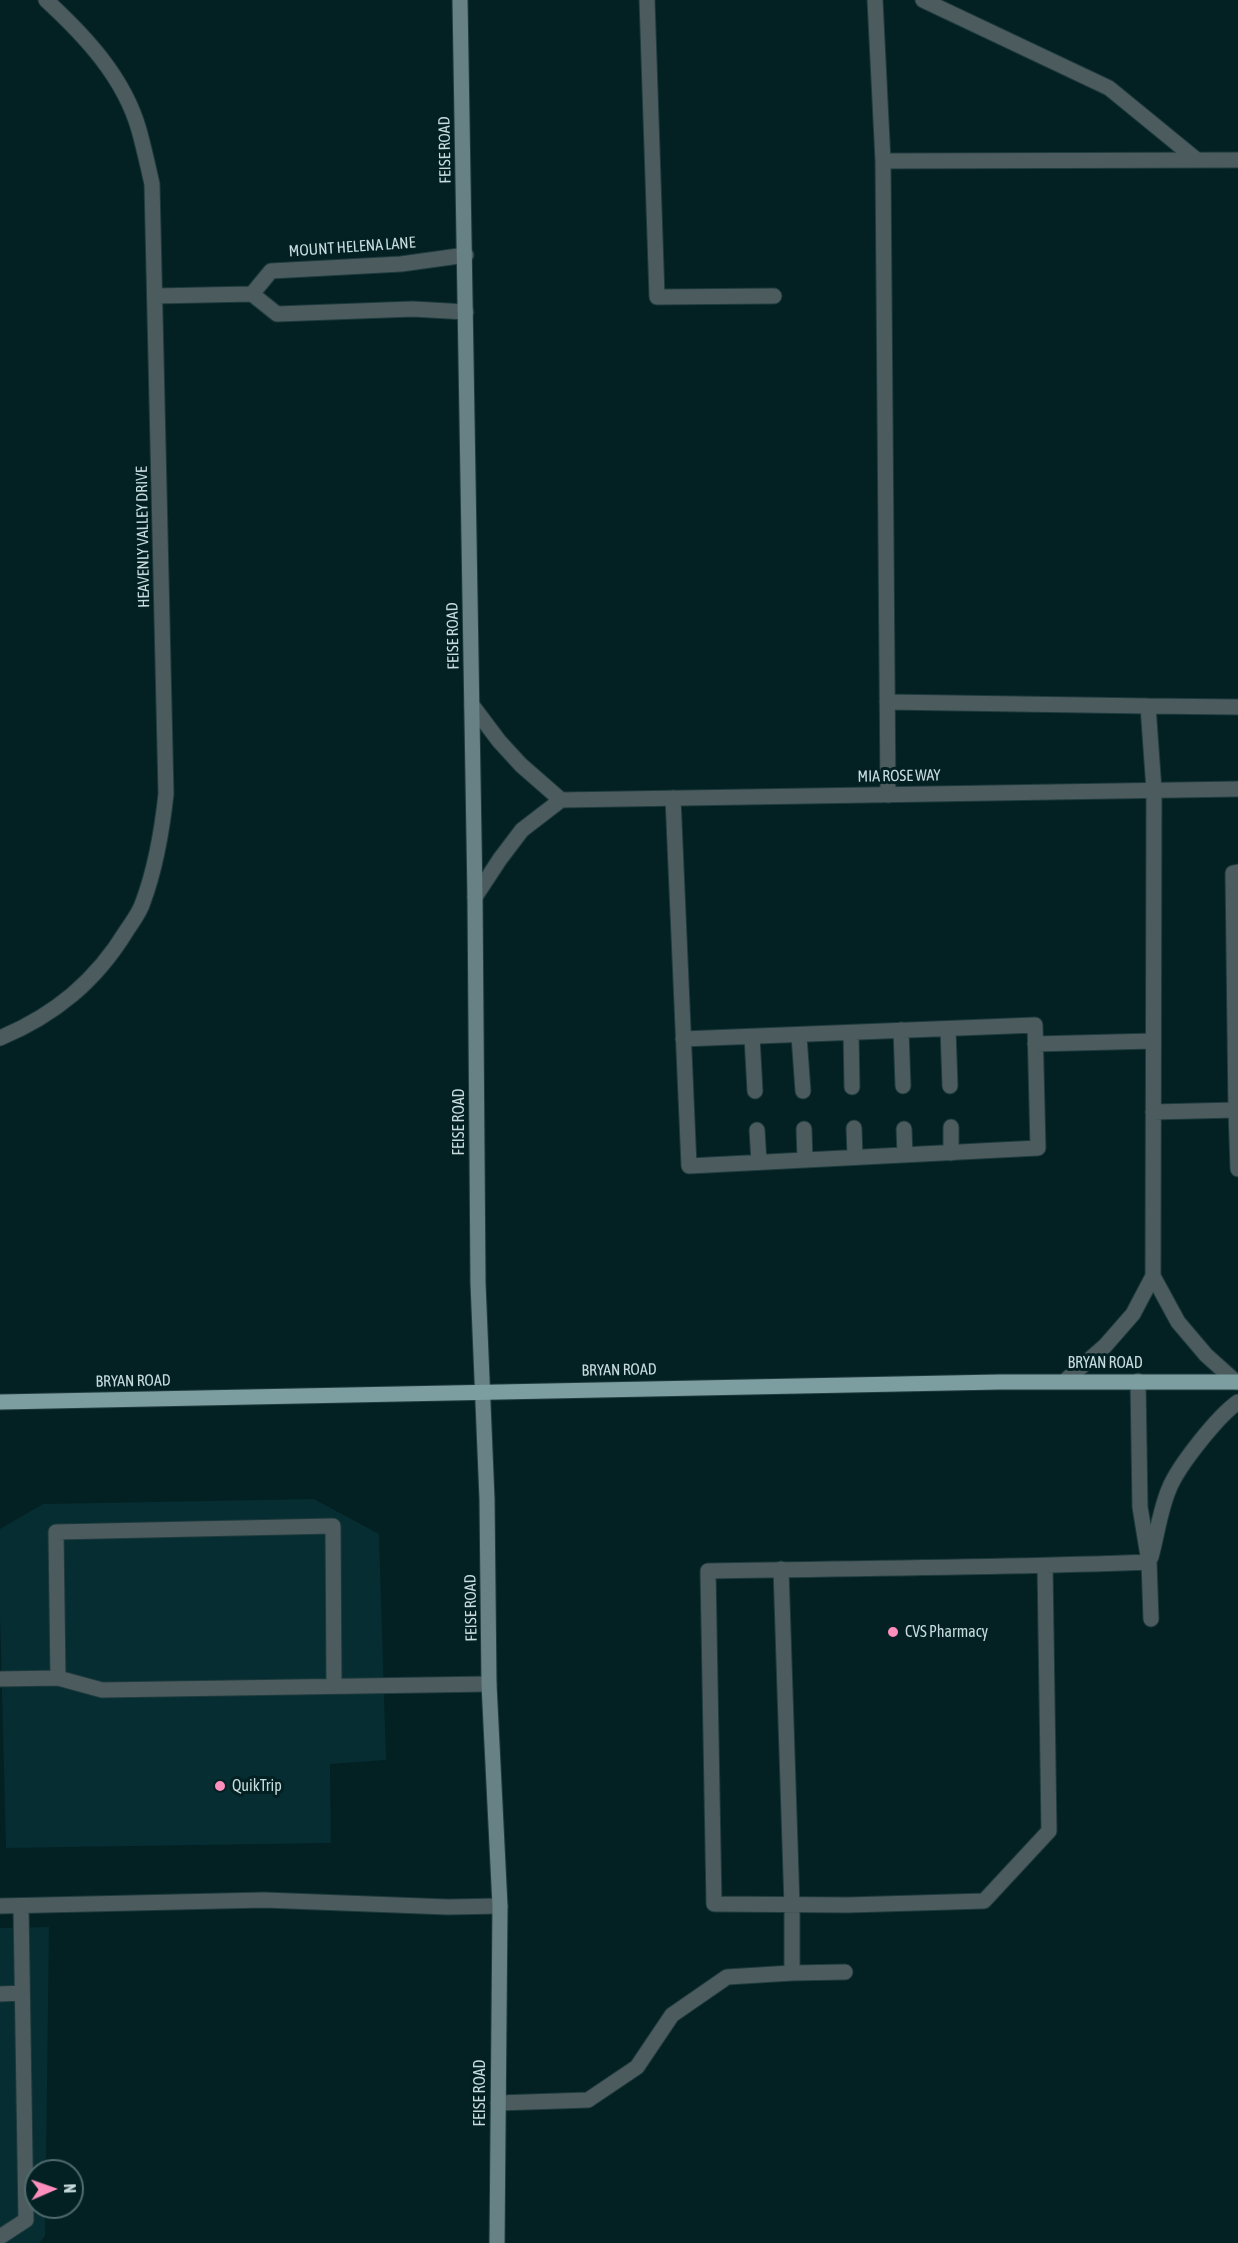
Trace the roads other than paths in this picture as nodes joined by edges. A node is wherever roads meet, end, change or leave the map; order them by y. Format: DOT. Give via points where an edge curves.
graph roads {
  1 [pos="46,0"];
  2 [pos="460,0"];
  3 [pos="647,0"];
  4 [pos="875,0"];
  5 [pos="923,0"];
  6 [pos="1197,160"];
  7 [pos="1238,160"];
  8 [pos="883,161"];
  9 [pos="466,255"];
  10 [pos="252,294"];
  11 [pos="155,296"];
  12 [pos="774,296"];
  13 [pos="466,312"];
  14 [pos="887,702"];
  15 [pos="472,705"];
  16 [pos="1148,706"];
  17 [pos="1238,707"];
  18 [pos="1238,789"];
  19 [pos="1154,790"];
  20 [pos="888,795"];
  21 [pos="673,798"];
  22 [pos="561,800"];
  23 [pos="1238,872"];
  24 [pos="475,897"];
  25 [pos="948,1029"];
  26 [pos="901,1030"];
  27 [pos="851,1033"];
  28 [pos="799,1036"];
  29 [pos="753,1037"];
  30 [pos="0,1038"];
  31 [pos="683,1039"];
  32 [pos="1153,1041"];
  33 [pos="1035,1044"];
  34 [pos="852,1086"];
  35 [pos="903,1086"];
  36 [pos="950,1086"];
  37 [pos="1237,1090"];
  38 [pos="755,1091"];
  39 [pos="803,1091"];
  40 [pos="1237,1110"];
  41 [pos="1153,1112"];
  42 [pos="951,1127"];
  43 [pos="854,1128"];
  44 [pos="804,1129"];
  45 [pos="904,1129"];
  46 [pos="757,1130"];
  47 [pos="951,1153"];
  48 [pos="905,1155"];
  49 [pos="855,1157"];
  50 [pos="805,1160"];
  51 [pos="759,1162"];
  52 [pos="1238,1169"];
  53 [pos="1153,1276"];
  54 [pos="1065,1381"];
  55 [pos="1138,1381"];
  56 [pos="1237,1382"];
  57 [pos="483,1390"];
  58 [pos="0,1402"];
  59 [pos="1238,1402"];
  60 [pos="1149,1562"];
  61 [pos="1045,1566"];
  62 [pos="781,1569"];
  63 [pos="1150,1619"];
  64 [pos="58,1678"];
  65 [pos="0,1679"];
  66 [pos="489,1684"];
  67 [pos="334,1685"];
  68 [pos="0,1906"];
  69 [pos="500,1906"];
  70 [pos="792,1906"];
  71 [pos="21,1907"];
  72 [pos="844,1972"];
  73 [pos="792,1973"];
  74 [pos="22,1993"];
  75 [pos="0,1994"];
  76 [pos="498,2103"];
  77 [pos="0,2237"];
  78 [pos="497,2243"];
  1 -- 11 [label="street, HEAVENLY VALLEY DRIVE" via="79,30 118,81 139,128 152,184"];
  2 -- 9 [label="street, FEISE ROAD"];
  3 -- 12 [label="street" via="657,297"];
  4 -- 8 [label="street"];
  5 -- 6 [label="street" via="1108,88"];
  6 -- 7 [label="street"];
  6 -- 8 [label="street"];
  8 -- 14 [label="street"];
  9 -- 10 [label="street, MOUNT HELENA LANE" via="401,264 271,271"];
  9 -- 13 [label="street, FEISE ROAD"];
  10 -- 11 [label="street"];
  10 -- 13 [label="street" via="277,314 413,309"];
  11 -- 30 [label="street, HEAVENLY VALLEY DRIVE" via="166,794 159,850 143,905 116,949 78,992 29,1026"];
  13 -- 15 [label="street, FEISE ROAD"];
  14 -- 16 [label="street"];
  14 -- 20 [label="street"];
  15 -- 22 [label="street" via="521,765"];
  15 -- 24 [label="street, FEISE ROAD"];
  16 -- 17 [label="street"];
  16 -- 19 [label="street"];
  18 -- 19 [label="street, MIA ROSE WAY"];
  19 -- 20 [label="street, MIA ROSE WAY"];
  19 -- 32 [label="street"];
  20 -- 21 [label="street, MIA ROSE WAY"];
  21 -- 22 [label="street, MIA ROSE WAY"];
  21 -- 31 [label="street"];
  22 -- 24 [label="street" via="522,830"];
  23 -- 37 [label="street" via="1233,873"];
  24 -- 57 [label="street, FEISE ROAD" via="478,1283"];
  25 -- 26 [label="street"];
  25 -- 33 [label="street" via="1035,1025"];
  25 -- 36 [label="street"];
  26 -- 27 [label="street"];
  26 -- 35 [label="street"];
  27 -- 28 [label="street"];
  27 -- 34 [label="street"];
  28 -- 29 [label="street"];
  28 -- 39 [label="street"];
  29 -- 31 [label="street"];
  29 -- 38 [label="street"];
  31 -- 51 [label="street" via="689,1166"];
  32 -- 33 [label="street"];
  32 -- 41 [label="street"];
  33 -- 47 [label="street" via="1038,1148"];
  37 -- 40 [label="street"];
  40 -- 41 [label="street"];
  40 -- 52 [label="street"];
  41 -- 53 [label="street"];
  42 -- 47 [label="street"];
  43 -- 49 [label="street"];
  44 -- 50 [label="street"];
  45 -- 48 [label="street"];
  46 -- 51 [label="street"];
  47 -- 48 [label="street"];
  48 -- 49 [label="street"];
  49 -- 50 [label="street"];
  50 -- 51 [label="street"];
  53 -- 54 [label="street" via="1133,1314 1105,1346"];
  53 -- 56 [label="street" via="1179,1322 1206,1355"];
  54 -- 55 [label="main road, BRYAN ROAD"];
  54 -- 57 [label="main road, BRYAN ROAD"];
  55 -- 56 [label="main road, BRYAN ROAD"];
  55 -- 60 [label="street" via="1140,1507"];
  57 -- 58 [label="main road, BRYAN ROAD"];
  57 -- 66 [label="street, FEISE ROAD"];
  59 -- 60 [label="street" via="1202,1440 1169,1488"];
  60 -- 61 [label="street"];
  60 -- 63 [label="street"];
  61 -- 62 [label="street"];
  61 -- 70 [label="street" via="1049,1831 984,1901"];
  62 -- 70 [label="street"];
  62 -- 70 [label="street" via="708,1571 714,1904"];
  64 -- 65 [label="street"];
  64 -- 67 [label="street" via="102,1690"];
  64 -- 67 [label="street" via="56,1532 333,1526"];
  66 -- 67 [label="street"];
  66 -- 69 [label="street, FEISE ROAD"];
  68 -- 71 [label="street"];
  69 -- 71 [label="street" via="264,1900"];
  69 -- 76 [label="street, FEISE ROAD"];
  70 -- 73 [label="street"];
  71 -- 74 [label="street"];
  72 -- 73 [label="street"];
  73 -- 76 [label="street" via="727,1977 672,2015 637,2067 588,2100"];
  74 -- 75 [label="street"];
  74 -- 77 [label="street" via="26,2220"];
  76 -- 78 [label="street, FEISE ROAD"];
}
